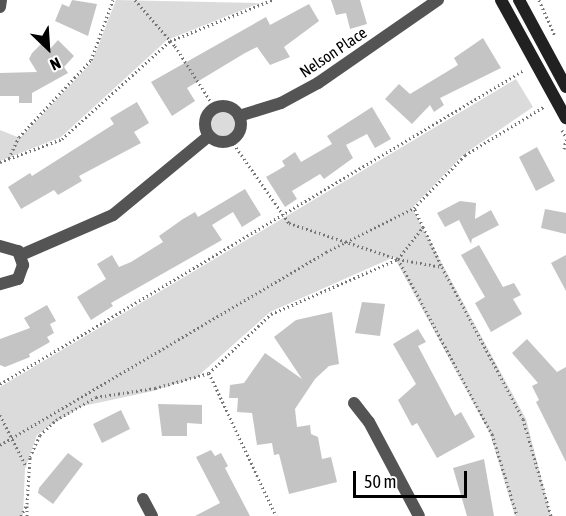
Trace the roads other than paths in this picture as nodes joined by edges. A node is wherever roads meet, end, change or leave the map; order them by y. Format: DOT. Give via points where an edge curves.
graph roads {
  1 [pos="1,0"];
  2 [pos="438,0"];
  3 [pos="501,0"];
  4 [pos="519,0"];
  5 [pos="0,8"];
  6 [pos="566,87"];
  7 [pos="238,116"];
  8 [pos="566,118"];
  9 [pos="209,136"];
  10 [pos="0,246"];
  11 [pos="21,255"];
  12 [pos="0,284"];
  13 [pos="354,403"];
  14 [pos="143,499"];
  15 [pos="152,516"];
  16 [pos="419,516"];
  1 -- 5 [label="street"];
  2 -- 7 [label="street, Nelson Place" via="318,83 281,103"];
  3 -- 8 [label="main road"];
  4 -- 6 [label="main road"];
  7 -- 9 [label="street" via="240,129 231,140 222,142"];
  7 -- 9 [label="street" via="228,107 215,108 206,118"];
  9 -- 11 [label="street" via="113,215"];
  10 -- 11 [label="street" via="14,248"];
  11 -- 12 [label="street" via="21,275 13,282"];
  13 -- 16 [label="street" via="369,422"];
  14 -- 15 [label="street"];
}
